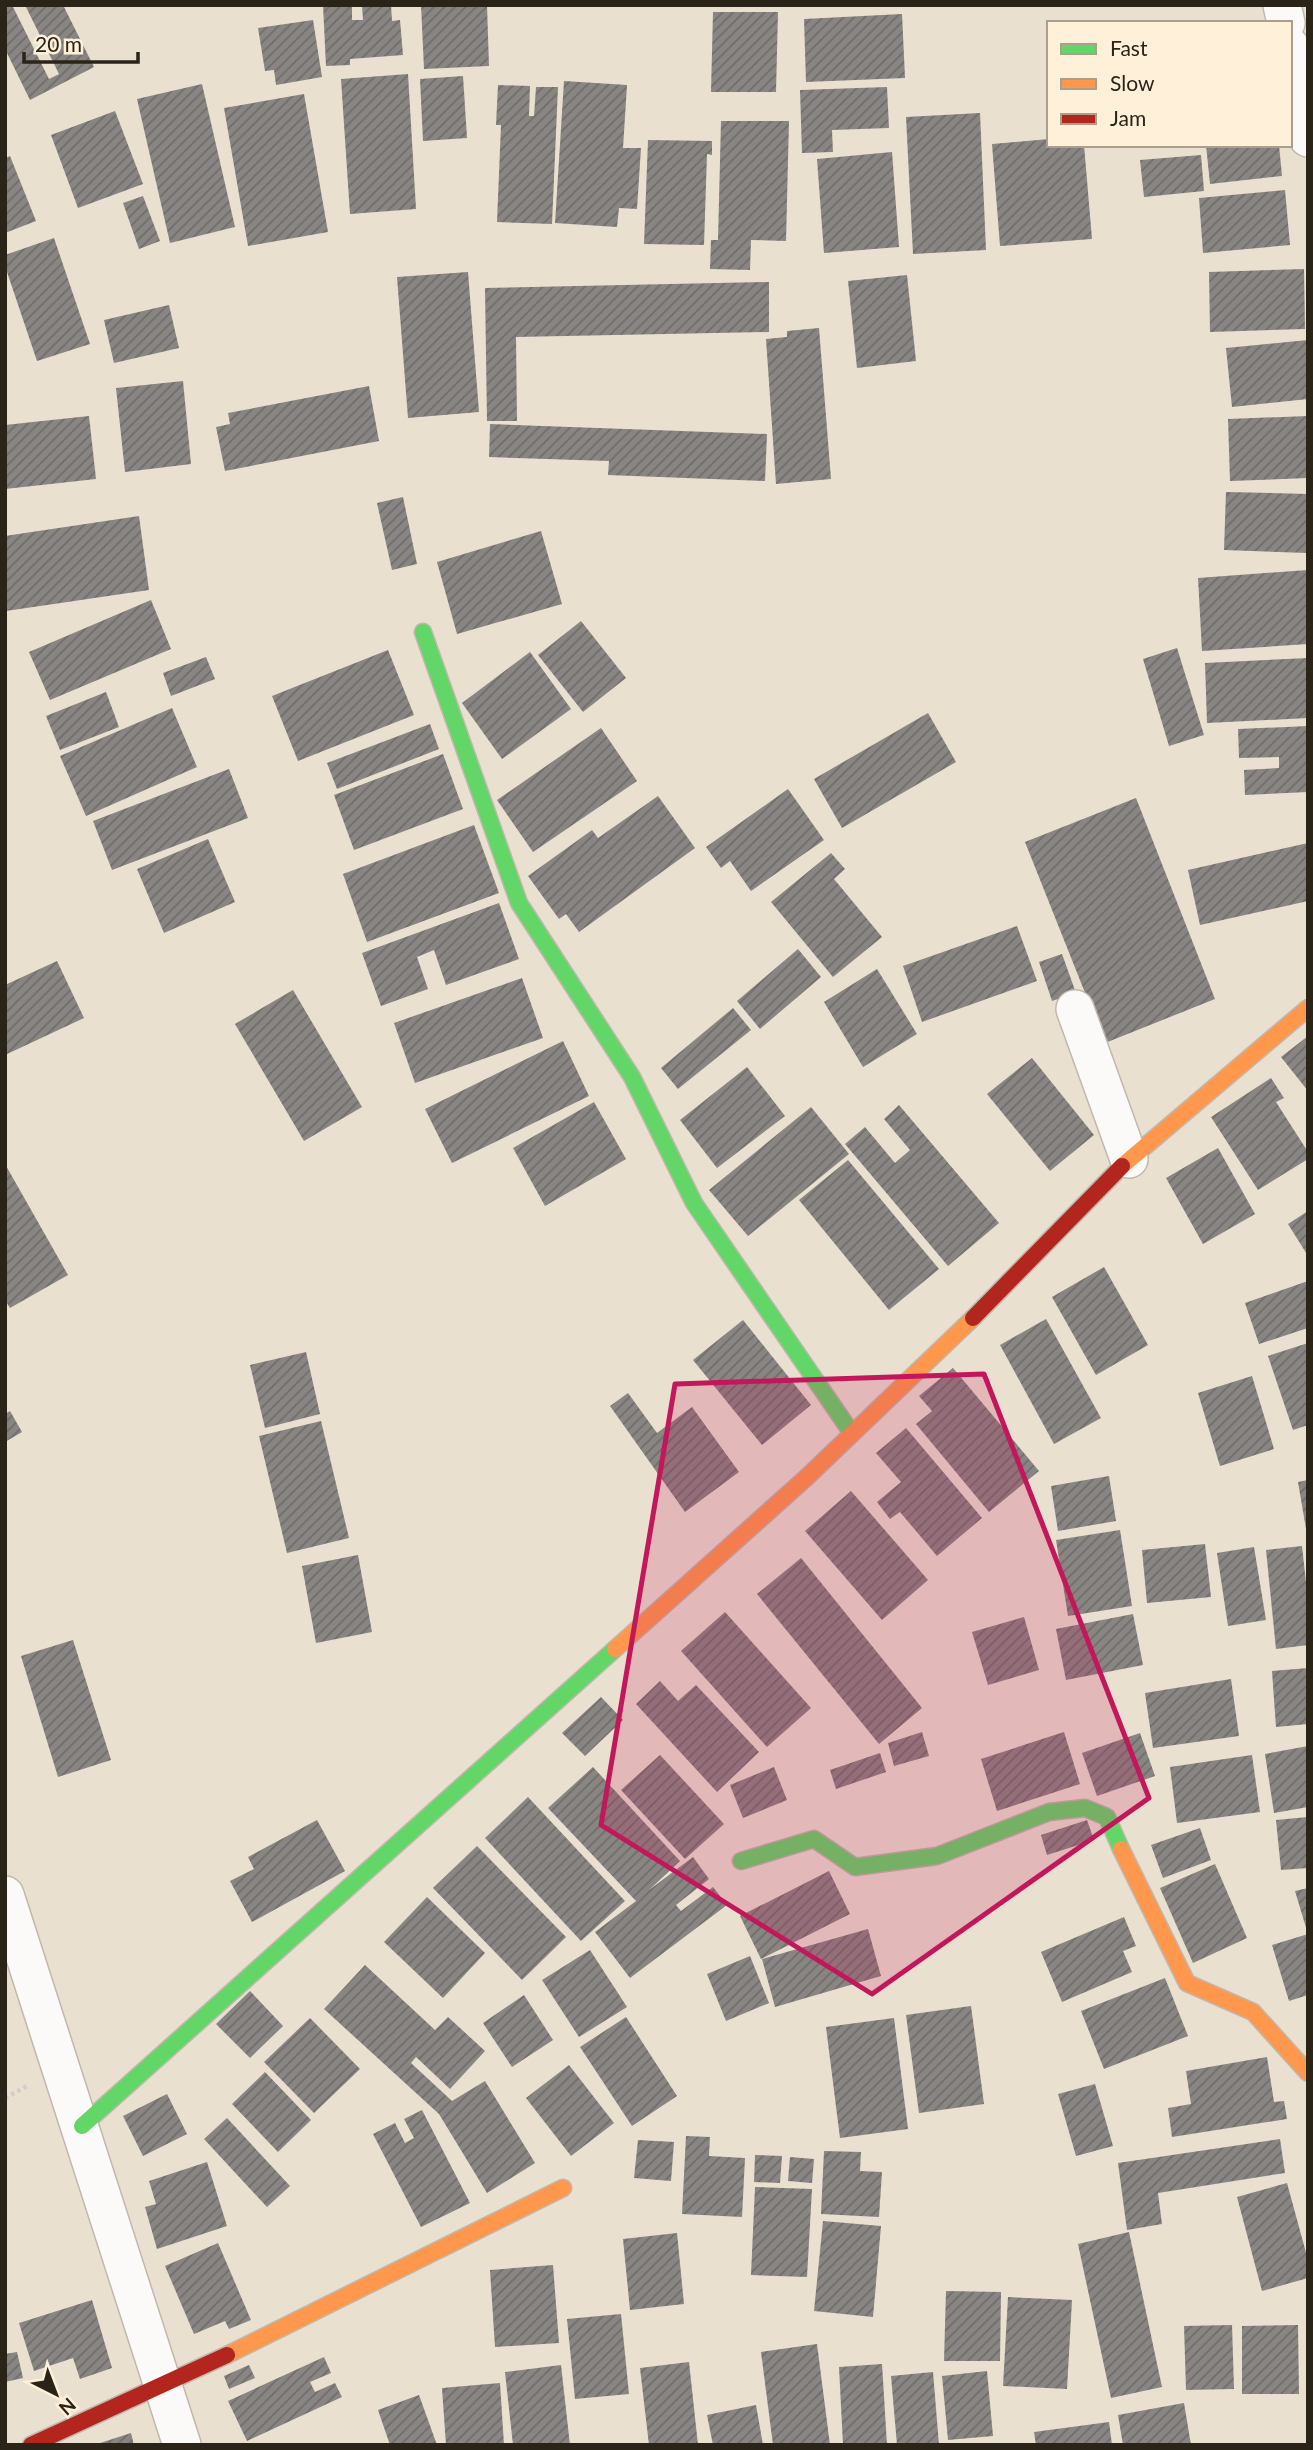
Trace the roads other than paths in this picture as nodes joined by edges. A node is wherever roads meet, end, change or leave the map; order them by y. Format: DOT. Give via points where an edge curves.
graph roads {
  1 [pos="1292,56"];
  2 [pos="1308,138"];
  3 [pos="423,632"];
  4 [pos="1308,1008"];
  5 [pos="1075,1009"];
  6 [pos="1129,1159"];
  7 [pos="851,1432"];
  8 [pos="741,1861"];
  9 [pos="5,1895"];
  10 [pos="1308,2073"];
  11 [pos="82,2126"];
  12 [pos="564,2188"];
  13 [pos="162,2387"];
  14 [pos="31,2445"];
  15 [pos="182,2445"];
  1 -- 2 [label="street"];
  3 -- 7 [label="street" via="519,903 632,1077 694,1203"];
  4 -- 6 [label="street"];
  5 -- 6 [label="street"];
  6 -- 7 [label="street" via="1019,1273"];
  7 -- 11 [label="street" via="807,1477"];
  8 -- 10 [label="street" via="814,1839 855,1867 937,1856 1049,1812 1085,1808 1107,1817 1187,1983 1253,2012"];
  9 -- 11 [label="street"];
  11 -- 13 [label="street"];
  12 -- 13 [label="street"];
  13 -- 14 [label="street"];
  13 -- 15 [label="street"];
}
